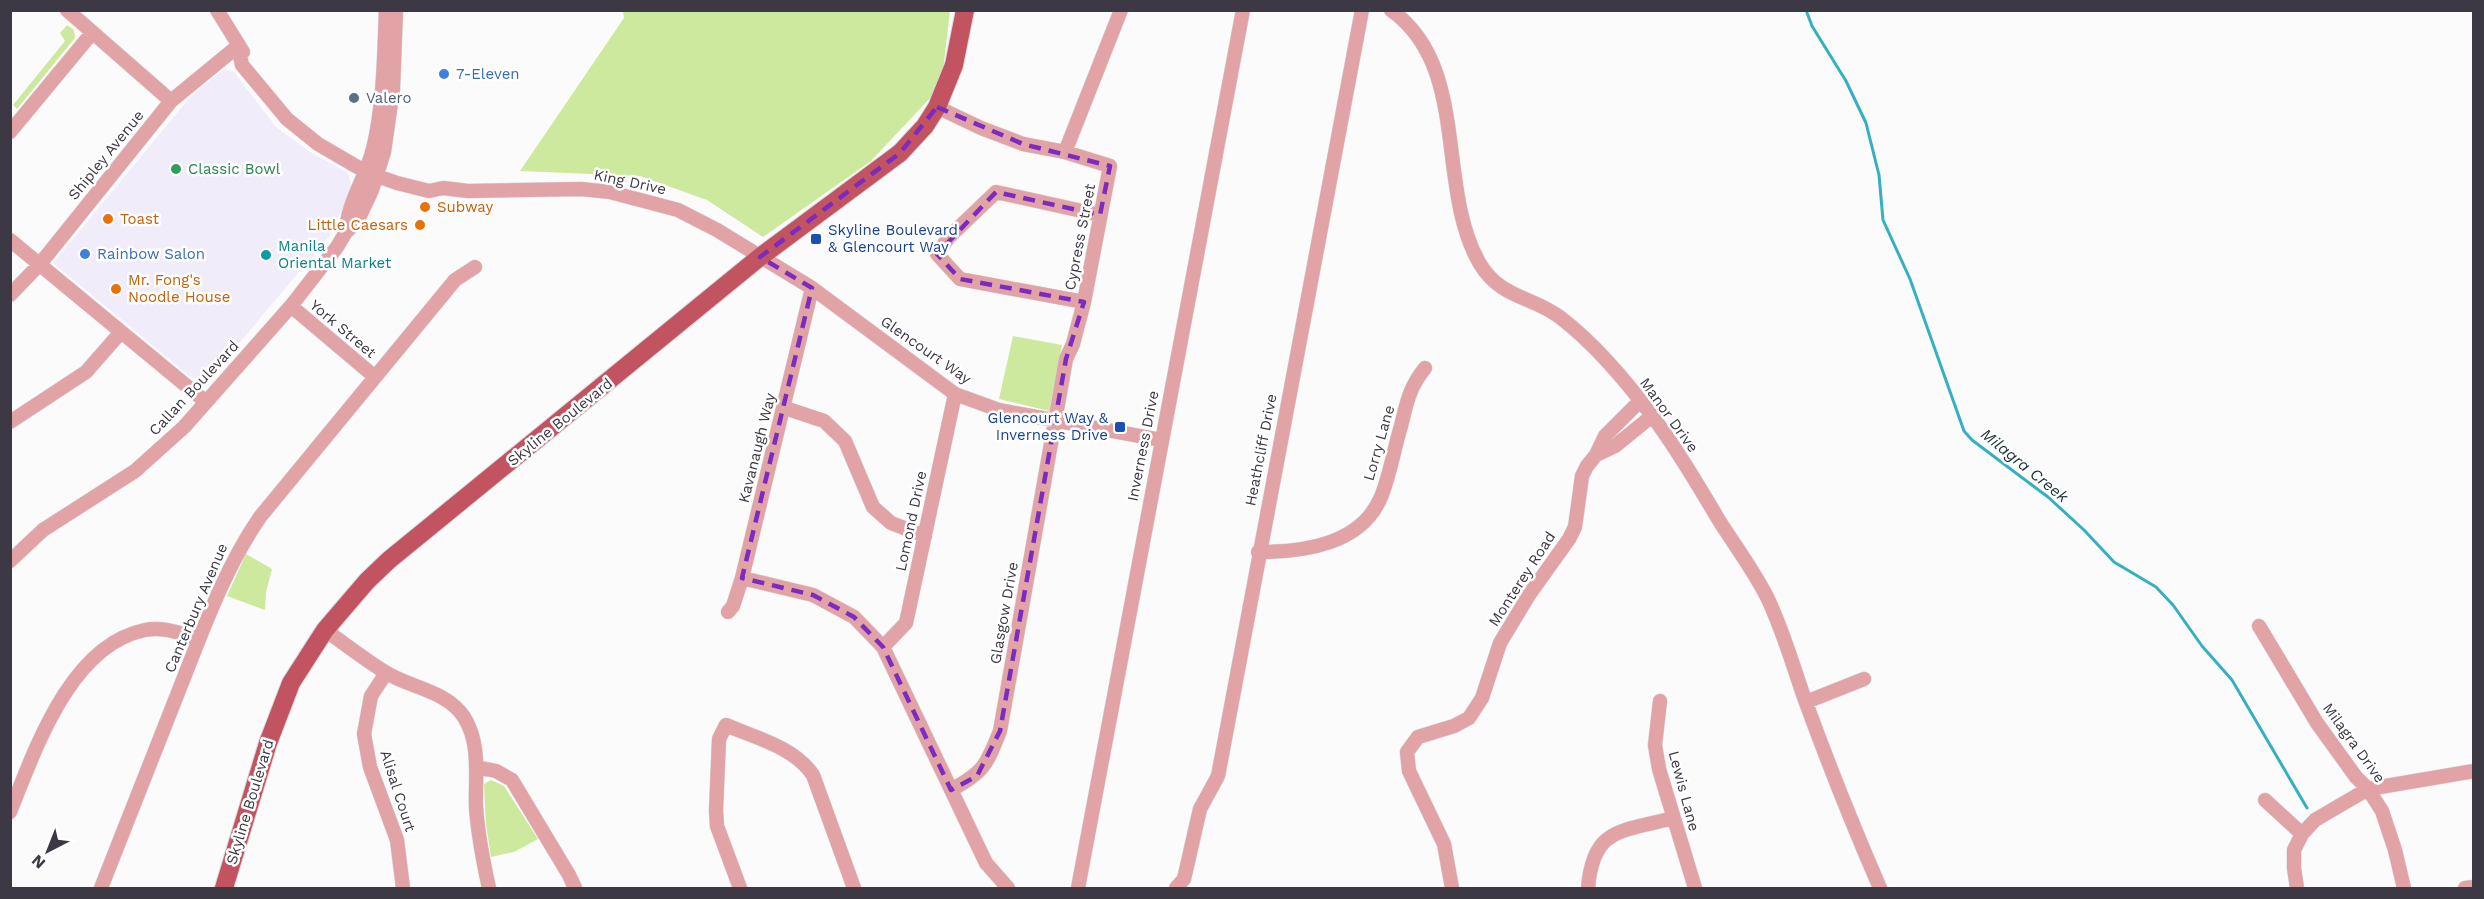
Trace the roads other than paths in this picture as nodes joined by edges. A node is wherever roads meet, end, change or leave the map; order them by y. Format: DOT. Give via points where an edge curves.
graph roads {
  1 [pos="67,10"];
  2 [pos="217,10"];
  3 [pos="386,10"];
  4 [pos="396,10"];
  5 [pos="965,10"];
  6 [pos="1121,10"];
  7 [pos="1243,10"];
  8 [pos="1362,10"];
  9 [pos="1391,10"];
  10 [pos="92,33"];
  11 [pos="238,46"];
  12 [pos="171,100"];
  13 [pos="937,107"];
  14 [pos="10,132"];
  15 [pos="1065,153"];
  16 [pos="373,170"];
  17 [pos="1100,215"];
  18 [pos="10,240"];
  19 [pos="760,257"];
  20 [pos="40,264"];
  21 [pos="475,267"];
  22 [pos="812,288"];
  23 [pos="10,295"];
  24 [pos="1084,302"];
  25 [pos="291,306"];
  26 [pos="121,332"];
  27 [pos="1425,369"];
  28 [pos="375,377"];
  29 [pos="955,394"];
  30 [pos="1640,401"];
  31 [pos="206,402"];
  32 [pos="785,408"];
  33 [pos="1652,416"];
  34 [pos="10,422"];
  35 [pos="1054,422"];
  36 [pos="1161,440"];
  37 [pos="1596,454"];
  38 [pos="925,536"];
  39 [pos="1258,552"];
  40 [pos="10,561"];
  41 [pos="742,578"];
  42 [pos="728,612"];
  43 [pos="2259,626"];
  44 [pos="325,630"];
  45 [pos="199,639"];
  46 [pos="883,647"];
  47 [pos="386,673"];
  48 [pos="1864,679"];
  49 [pos="1660,701"];
  50 [pos="1806,702"];
  51 [pos="476,767"];
  52 [pos="2474,771"];
  53 [pos="2368,789"];
  54 [pos="951,790"];
  55 [pos="2265,800"];
  56 [pos="10,812"];
  57 [pos="1672,818"];
  58 [pos="2302,834"];
  59 [pos="2474,887"];
  60 [pos="101,888"];
  61 [pos="224,888"];
  62 [pos="403,888"];
  63 [pos="489,888"];
  64 [pos="575,888"];
  65 [pos="740,888"];
  66 [pos="854,888"];
  67 [pos="1008,888"];
  68 [pos="1078,888"];
  69 [pos="1176,888"];
  70 [pos="1452,888"];
  71 [pos="1588,888"];
  72 [pos="1695,888"];
  73 [pos="1880,888"];
  74 [pos="2298,888"];
  75 [pos="2404,888"];
  76 [pos="2465,888"];
  1 -- 10 [label="street"];
  2 -- 11 [label="street, King Drive"];
  3 -- 16 [label="street, Callan Boulevard"];
  4 -- 16 [label="street, Callan Boulevard" via="392,96"];
  5 -- 13 [label="main road, Skyline Boulevard" via="955,61"];
  6 -- 15 [label="street"];
  7 -- 36 [label="street, Inverness Drive"];
  8 -- 39 [label="street, Heathcliff Drive"];
  9 -- 30 [label="street, Manor Drive" via="1419,39 1433,67 1448,122 1458,201 1479,263 1507,292 1557,315 1572,327"];
  10 -- 12 [label="street"];
  10 -- 14 [label="street"];
  11 -- 12 [label="street, Shipley Avenue"];
  11 -- 16 [label="street, King Drive" via="307,125"];
  12 -- 20 [label="street, Shipley Avenue"];
  13 -- 15 [label="street, Cypress Street" via="1023,144"];
  13 -- 19 [label="main road, Skyline Boulevard" via="900,153"];
  15 -- 17 [label="street, Cypress Street" via="1110,166"];
  16 -- 19 [label="street, King Drive" via="468,191 580,189 621,195 678,210"];
  16 -- 25 [label="street, Callan Boulevard" via="346,217 346,232 337,247"];
  17 -- 24 [label="street, Cypress Street"];
  17 -- 24 [label="street" via="996,192 949,237 937,254 960,279"];
  18 -- 20 [label="street"];
  19 -- 22 [label="street, Glencourt Way"];
  19 -- 44 [label="main road, Skyline Boulevard" via="389,560"];
  20 -- 23 [label="street, Shipley Avenue"];
  20 -- 26 [label="street"];
  21 -- 28 [label="street, Canterbury Avenue" via="456,280"];
  22 -- 29 [label="street, Glencourt Way"];
  22 -- 32 [label="street, Kavanaugh Way"];
  24 -- 35 [label="street, Cypress Street" via="1066,359"];
  25 -- 28 [label="street, York Street"];
  25 -- 31 [label="street, Callan Boulevard"];
  26 -- 31 [label="street"];
  26 -- 34 [label="street" via="86,372"];
  27 -- 39 [label="street, Lorry Lane" via="1412,384 1380,498 1366,518 1349,533 1322,546 1293,552"];
  28 -- 45 [label="street, Canterbury Avenue" via="244,540"];
  29 -- 35 [label="street, Glencourt Way" via="999,410"];
  29 -- 38 [label="street, Lomond Drive"];
  30 -- 33 [label="street, Manor Drive"];
  30 -- 37 [label="street, Monterey Road" via="1605,436"];
  31 -- 40 [label="street, Callan Boulevard" via="135,471 43,530"];
  32 -- 38 [label="street" via="824,421 845,441 873,507 891,523"];
  32 -- 41 [label="street, Kavanaugh Way"];
  33 -- 37 [label="street" via="1615,446"];
  33 -- 50 [label="street, Manor Drive" via="1766,596"];
  35 -- 36 [label="street, Glencourt Way"];
  35 -- 54 [label="street, Glasgow Drive" via="1000,731 977,776"];
  36 -- 68 [label="street, Inverness Drive"];
  37 -- 70 [label="street, Monterey Road" via="1582,476 1575,527 1500,643 1482,698 1469,718 1418,737 1407,752 1409,771 1444,844"];
  38 -- 46 [label="street, Lomond Drive" via="906,623"];
  39 -- 69 [label="street, Heathcliff Drive" via="1218,776 1200,809 1184,879"];
  41 -- 42 [label="street, Kavanaugh Way"];
  41 -- 46 [label="street" via="813,595 854,617"];
  43 -- 53 [label="street, Milagra Drive" via="2317,723"];
  44 -- 47 [label="street"];
  44 -- 61 [label="main road, Skyline Boulevard" via="291,683 276,718"];
  45 -- 56 [label="street" via="169,630 147,629 115,640 97,655 43,731"];
  45 -- 60 [label="street, Canterbury Avenue"];
  46 -- 54 [label="street"];
  47 -- 51 [label="street" via="430,691 463,717 473,739"];
  47 -- 62 [label="street, Alisal Court" via="371,696 364,734 370,767 397,840"];
  48 -- 50 [label="street"];
  49 -- 57 [label="street, Lewis Lane" via="1655,745"];
  50 -- 73 [label="street, Manor Drive"];
  51 -- 63 [label="street" via="480,848"];
  51 -- 64 [label="street" via="496,771 512,780"];
  52 -- 53 [label="street"];
  53 -- 58 [label="street" via="2314,820"];
  53 -- 75 [label="street, Milagra Drive" via="2382,811"];
  54 -- 67 [label="street" via="986,863"];
  55 -- 58 [label="street"];
  57 -- 71 [label="street" via="1616,833 1599,846 1590,865"];
  57 -- 72 [label="street, Lewis Lane"];
  58 -- 74 [label="street" via="2294,850"];
  59 -- 76 [label="street"];
  65 -- 66 [label="street" via="717,826 719,739 726,725 804,763 813,776"];
}
